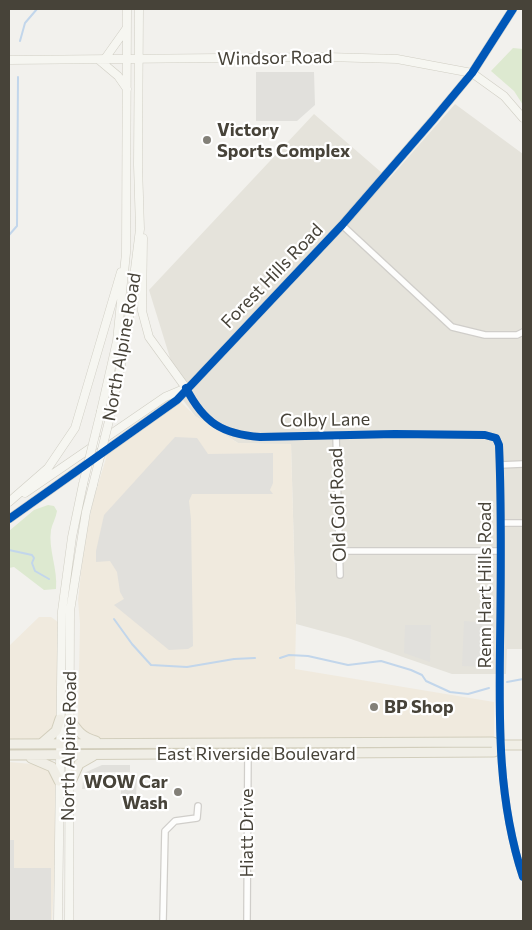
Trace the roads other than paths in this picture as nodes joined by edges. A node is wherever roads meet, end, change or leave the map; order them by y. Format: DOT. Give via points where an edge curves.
graph roads {
  1 [pos="127,9"];
  2 [pos="139,9"];
  3 [pos="513,9"];
  4 [pos="127,28"];
  5 [pos="9,60"];
  6 [pos="101,60"];
  7 [pos="127,60"];
  8 [pos="140,60"];
  9 [pos="472,73"];
  10 [pos="127,89"];
  11 [pos="523,118"];
  12 [pos="342,225"];
  13 [pos="140,228"];
  14 [pos="126,253"];
  15 [pos="523,332"];
  16 [pos="186,388"];
  17 [pos="336,435"];
  18 [pos="485,435"];
  19 [pos="500,464"];
  20 [pos="523,464"];
  21 [pos="9,503"];
  22 [pos="9,519"];
  23 [pos="501,523"];
  24 [pos="523,523"];
  25 [pos="338,551"];
  26 [pos="501,551"];
  27 [pos="340,575"];
  28 [pos="65,719"];
  29 [pos="9,744"];
  30 [pos="41,744"];
  31 [pos="65,744"];
  32 [pos="108,744"];
  33 [pos="248,744"];
  34 [pos="499,745"];
  35 [pos="523,745"];
  36 [pos="64,754"];
  37 [pos="95,754"];
  38 [pos="248,754"];
  39 [pos="9,755"];
  40 [pos="21,755"];
  41 [pos="60,781"];
  42 [pos="69,786"];
  43 [pos="198,806"];
  44 [pos="59,841"];
  45 [pos="68,841"];
  46 [pos="523,877"];
  47 [pos="58,921"];
  48 [pos="69,921"];
  49 [pos="163,921"];
  50 [pos="247,921"];
  1 -- 4 [label="main road, North Alpine Road"];
  2 -- 8 [label="main road, North Alpine Road"];
  3 -- 9 [label="main road, Forest Hills Road"];
  4 -- 6 [label="main road"];
  4 -- 7 [label="main road, North Alpine Road"];
  5 -- 6 [label="main road, Windsor Road"];
  6 -- 7 [label="main road, Windsor Road"];
  6 -- 10 [label="main road"];
  7 -- 8 [label="main road, Windsor Road"];
  7 -- 10 [label="main road, North Alpine Road"];
  8 -- 9 [label="main road, Windsor Road" via="372,58 408,60"];
  8 -- 13 [label="main road, North Alpine Road"];
  9 -- 11 [label="main road, Windsor Road" via="504,96"];
  9 -- 12 [label="main road, Forest Hills Road"];
  10 -- 14 [label="main road, North Alpine Road"];
  12 -- 15 [label="street" via="452,327 485,335 517,335"];
  12 -- 16 [label="main road, Forest Hills Road"];
  13 -- 16 [label="main road" via="143,233 142,311 150,337"];
  13 -- 28 [label="main road, North Alpine Road, bridge" via="126,341 86,512 70,611"];
  14 -- 21 [label="main road" via="75,428 48,468"];
  14 -- 28 [label="main road, North Alpine Road, bridge" via="117,340 72,537 62,611"];
  16 -- 17 [label="street, Colby Lane" via="211,422 225,431 260,437"];
  16 -- 21 [label="main road, Forest Hills Road" via="165,396"];
  16 -- 22 [label="main road, Forest Hills Road" via="177,400"];
  17 -- 18 [label="street, Colby Lane"];
  17 -- 25 [label="street, Old Golf Road"];
  18 -- 19 [label="street, Renn Hart Hills Road" via="496,438"];
  19 -- 20 [label="street"];
  19 -- 23 [label="street, Renn Hart Hills Road"];
  23 -- 24 [label="street"];
  23 -- 26 [label="street, Renn Hart Hills Road"];
  25 -- 26 [label="street"];
  25 -- 27 [label="street, Old Golf Road"];
  26 -- 34 [label="street, Renn Hart Hills Road"];
  28 -- 30 [label="main road"];
  28 -- 31 [label="main road, North Alpine Road"];
  28 -- 32 [label="main road" via="85,738"];
  29 -- 30 [label="main road, East Riverside Boulevard"];
  30 -- 31 [label="main road, East Riverside Boulevard"];
  31 -- 32 [label="main road, East Riverside Boulevard"];
  31 -- 36 [label="main road, North Alpine Road"];
  32 -- 33 [label="main road, East Riverside Boulevard"];
  33 -- 34 [label="main road, East Riverside Boulevard" via="493,742"];
  33 -- 38 [label="street, Hiatt Drive"];
  34 -- 35 [label="main road, East Riverside Boulevard"];
  34 -- 38 [label="main road, East Riverside Boulevard" via="494,752"];
  34 -- 46 [label="street, Renn Hart Hills Road" via="508,819"];
  36 -- 37 [label="main road, East Riverside Boulevard"];
  36 -- 40 [label="main road, East Riverside Boulevard"];
  36 -- 41 [label="main road, North Alpine Road"];
  36 -- 42 [label="main road, North Alpine Road"];
  37 -- 38 [label="main road, East Riverside Boulevard"];
  37 -- 42 [label="main road" via="79,764"];
  38 -- 50 [label="street, Hiatt Drive"];
  39 -- 40 [label="main road, East Riverside Boulevard"];
  40 -- 41 [label="main road" via="52,767"];
  41 -- 44 [label="main road, North Alpine Road"];
  42 -- 45 [label="main road, North Alpine Road"];
  43 -- 49 [label="street" via="197,818 175,821 165,831"];
  44 -- 45 [label="main road"];
  44 -- 47 [label="main road, North Alpine Road"];
  45 -- 48 [label="main road, North Alpine Road"];
}
